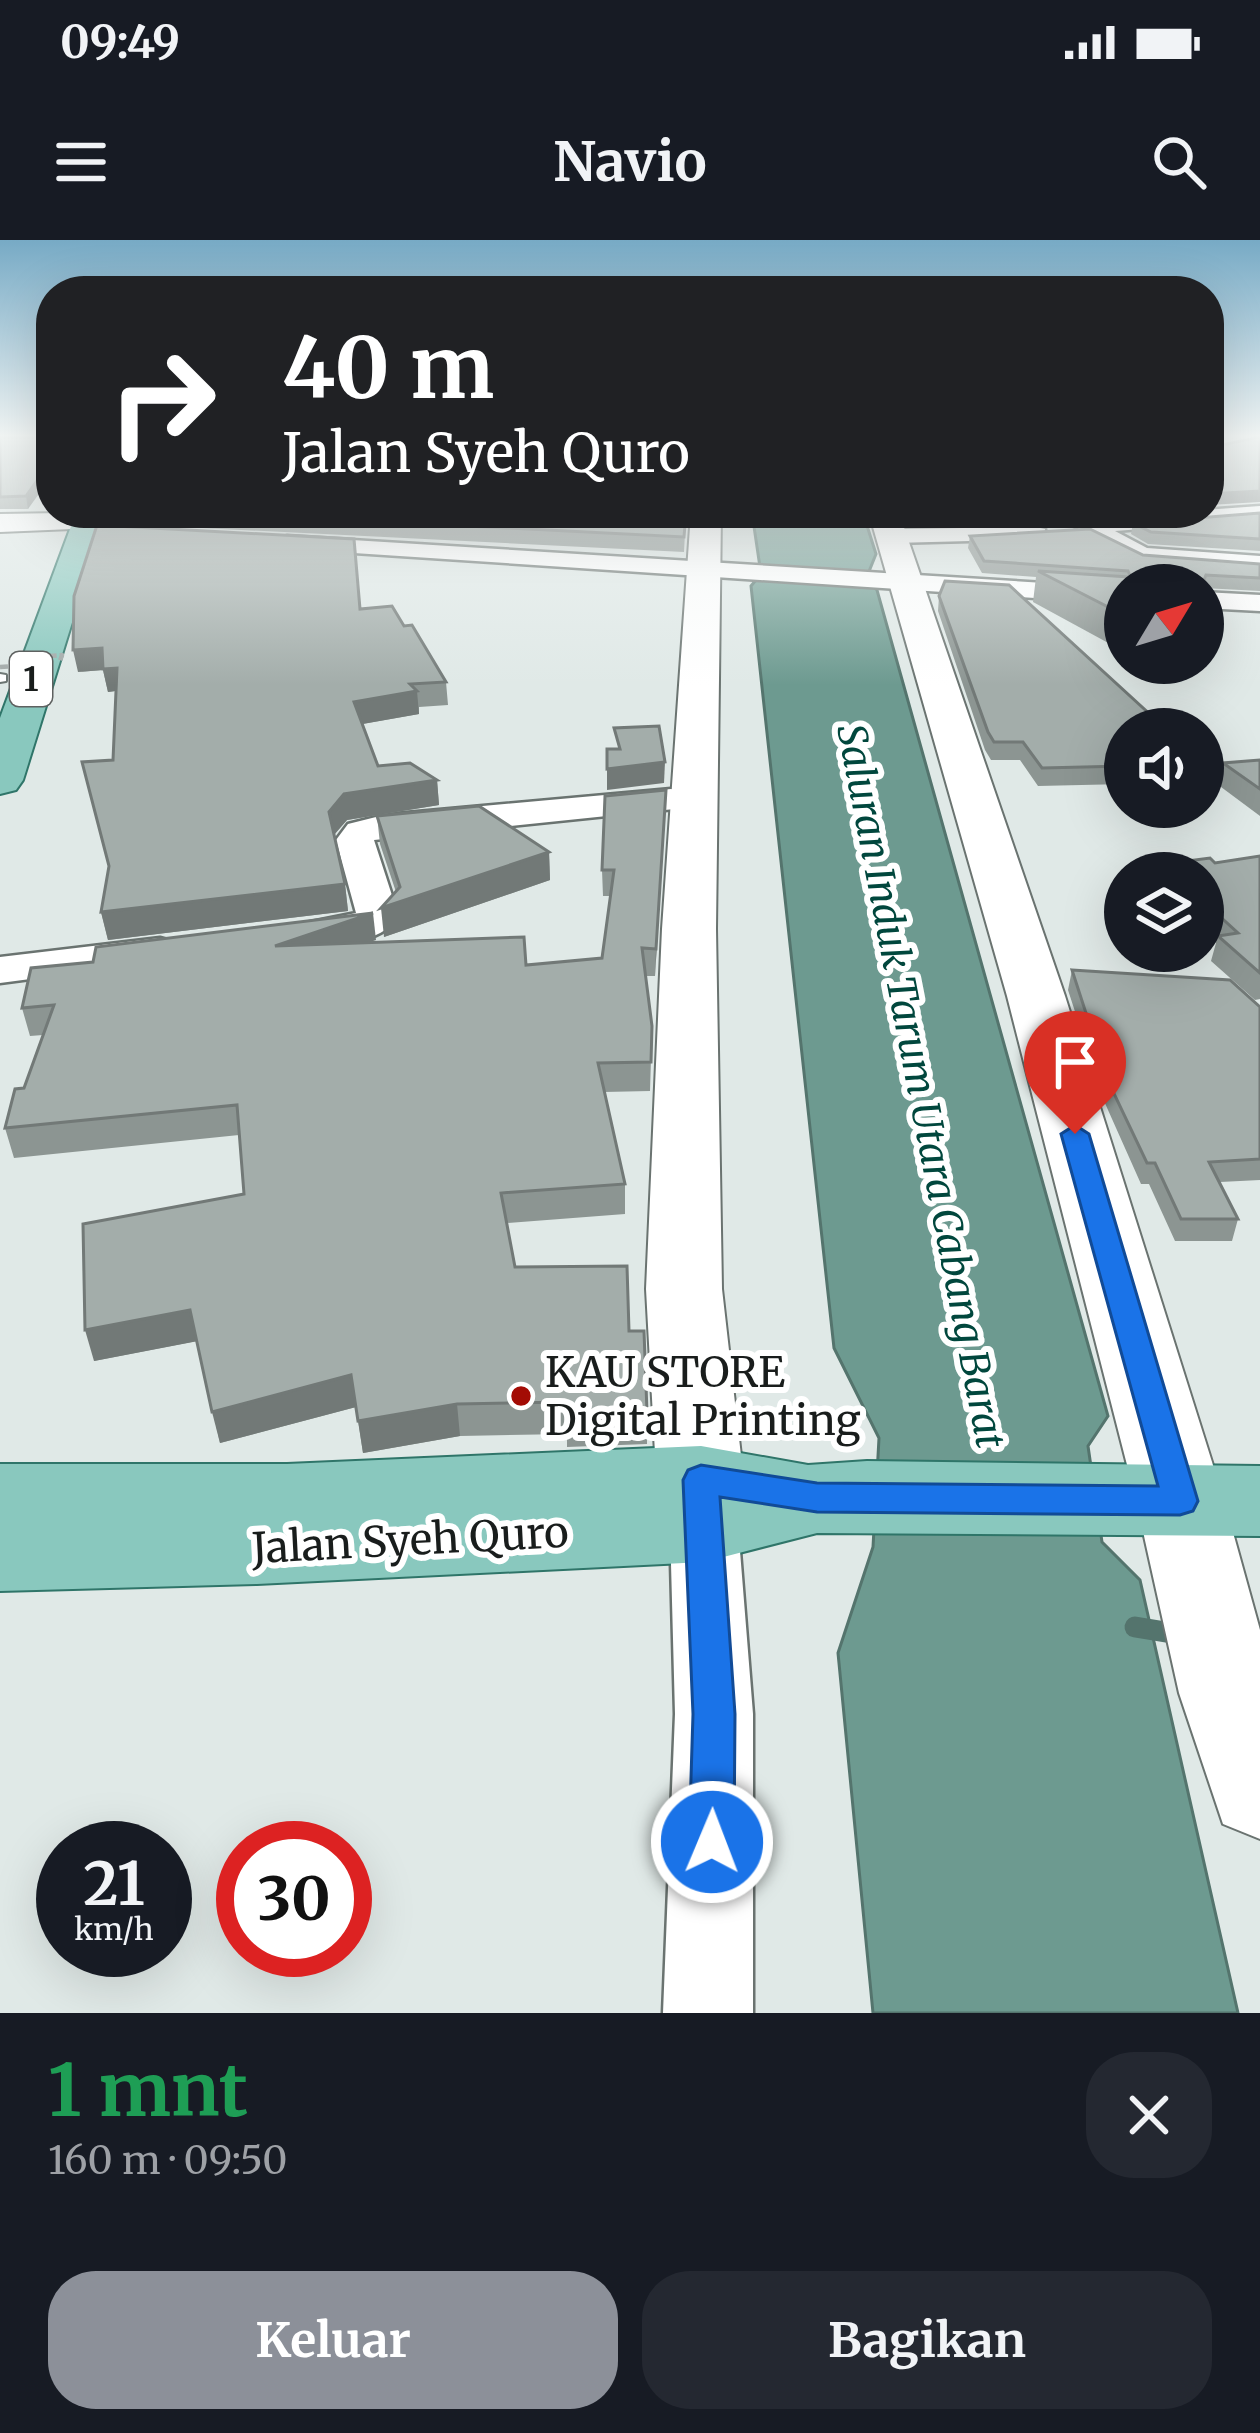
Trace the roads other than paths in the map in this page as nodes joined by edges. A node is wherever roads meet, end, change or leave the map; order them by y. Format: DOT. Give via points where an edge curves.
graph roads {
  1 [pos="0,523"];
  2 [pos="36,523"];
  3 [pos="78,528"];
  4 [pos="79,528"];
  5 [pos="1039,528"];
  6 [pos="1092,528"];
  7 [pos="1206,528"];
  8 [pos="712,538"];
  9 [pos="258,542"];
  10 [pos="907,543"];
  11 [pos="1260,562"];
  12 [pos="1104,591"];
  13 [pos="1224,601"];
  14 [pos="1260,603"];
  15 [pos="0,679"];
  16 [pos="0,780"];
  17 [pos="697,797"];
  18 [pos="274,938"];
  19 [pos="204,946"];
  20 [pos="0,970"];
  21 [pos="0,1499"];
  22 [pos="1194,1500"];
  23 [pos="702,1503"];
  24 [pos="0,1553"];
  25 [pos="1230,1670"];
  26 [pos="1260,1789"];
  27 [pos="709,2013"];
  1 -- 2 [label="street"];
  3 -- 15 [label="main road, 1"];
  4 -- 16 [label="main road, 1"];
  5 -- 10 [label="street"];
  6 -- 11 [label="street" via="1154,558"];
  7 -- 11 [label="street"];
  8 -- 9 [label="street"];
  8 -- 10 [label="street"];
  8 -- 17 [label="street"];
  10 -- 12 [label="street"];
  10 -- 22 [label="street" via="1036,996"];
  13 -- 14 [label="street"];
  17 -- 18 [label="street" via="361,832 355,840 378,917 344,931"];
  17 -- 23 [label="street" via="684,1289"];
  19 -- 20 [label="street"];
  21 -- 23 [label="main road, Jalan Syeh Quro"];
  22 -- 23 [label="main road, Jalan Syeh Quro"];
  22 -- 25 [label="street"];
  23 -- 24 [label="main road, Jalan Syeh Quro" via="257,1547"];
  23 -- 27 [label="street" via="714,1714"];
  25 -- 26 [label="street"];
}
